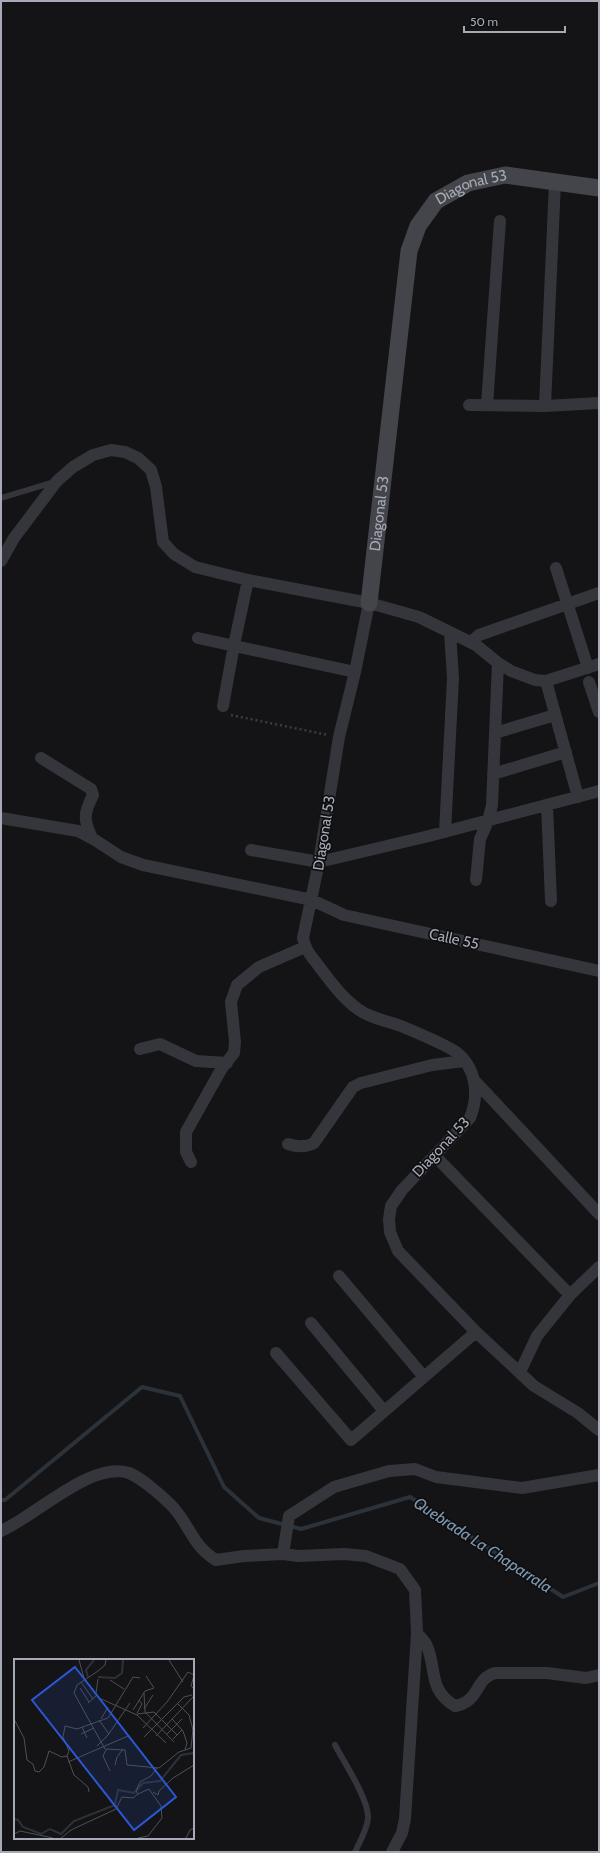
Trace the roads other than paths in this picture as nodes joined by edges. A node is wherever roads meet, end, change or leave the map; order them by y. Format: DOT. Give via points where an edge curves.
graph roads {
  1 [pos="555,182"];
  2 [pos="599,188"];
  3 [pos="500,221"];
  4 [pos="599,403"];
  5 [pos="468,405"];
  6 [pos="487,405"];
  7 [pos="545,406"];
  8 [pos="57,481"];
  9 [pos="1,498"];
  10 [pos="1,561"];
  11 [pos="556,568"];
  12 [pos="248,580"];
  13 [pos="599,593"];
  14 [pos="368,603"];
  15 [pos="568,604"];
  16 [pos="450,633"];
  17 [pos="198,638"];
  18 [pos="471,642"];
  19 [pos="234,645"];
  20 [pos="498,663"];
  21 [pos="593,666"];
  22 [pos="355,672"];
  23 [pos="546,681"];
  24 [pos="589,682"];
  25 [pos="223,706"];
  26 [pos="599,712"];
  27 [pos="555,715"];
  28 [pos="495,733"];
  29 [pos="566,752"];
  30 [pos="41,758"];
  31 [pos="493,774"];
  32 [pos="599,791"];
  33 [pos="578,797"];
  34 [pos="547,805"];
  35 [pos="1,818"];
  36 [pos="488,821"];
  37 [pos="444,832"];
  38 [pos="92,838"];
  39 [pos="251,850"];
  40 [pos="319,862"];
  41 [pos="476,880"];
  42 [pos="312,900"];
  43 [pos="551,901"];
  44 [pos="305,947"];
  45 [pos="598,971"];
  46 [pos="140,1049"];
  47 [pos="464,1061"];
  48 [pos="227,1063"];
  49 [pos="475,1081"];
  50 [pos="288,1144"];
  51 [pos="434,1156"];
  52 [pos="191,1162"];
  53 [pos="599,1214"];
  54 [pos="599,1267"];
  55 [pos="339,1276"];
  56 [pos="570,1295"];
  57 [pos="311,1324"];
  58 [pos="476,1332"];
  59 [pos="276,1353"];
  60 [pos="520,1372"];
  61 [pos="424,1377"];
  62 [pos="384,1411"];
  63 [pos="599,1430"];
  64 [pos="599,1475"];
  65 [pos="1,1531"];
  66 [pos="283,1554"];
  67 [pos="417,1633"];
  68 [pos="599,1676"];
  69 [pos="335,1745"];
  70 [pos="355,1852"];
  71 [pos="392,1852"];
  1 -- 2 [label="street, Diagonal 53"];
  1 -- 7 [label="street"];
  1 -- 14 [label="street, Diagonal 53" via="505,175 468,183 436,201 418,226 410,251"];
  3 -- 6 [label="street"];
  4 -- 7 [label="street"];
  5 -- 6 [label="street"];
  6 -- 7 [label="street"];
  8 -- 9 [label="lane"];
  8 -- 10 [label="street" via="14,538"];
  8 -- 12 [label="street" via="93,455 111,450 125,452 138,458 151,470 156,487 163,542 174,554 195,567"];
  11 -- 15 [label="street"];
  12 -- 14 [label="street"];
  12 -- 19 [label="street"];
  13 -- 15 [label="street"];
  14 -- 16 [label="street" via="419,617"];
  14 -- 22 [label="street, Diagonal 53"];
  15 -- 18 [label="street" via="478,635"];
  15 -- 21 [label="street"];
  16 -- 18 [label="street"];
  16 -- 37 [label="street" via="453,678"];
  17 -- 19 [label="street"];
  18 -- 20 [label="street"];
  19 -- 22 [label="street"];
  19 -- 25 [label="street"];
  20 -- 23 [label="street" via="523,677"];
  20 -- 28 [label="street"];
  21 -- 23 [label="street"];
  22 -- 40 [label="street, Diagonal 53" via="339,737"];
  23 -- 27 [label="street"];
  24 -- 26 [label="street"];
  27 -- 28 [label="street"];
  27 -- 29 [label="street"];
  28 -- 31 [label="street"];
  29 -- 31 [label="street"];
  29 -- 33 [label="street"];
  30 -- 38 [label="street" via="91,789 93,795 85,815 86,826"];
  31 -- 36 [label="street" via="492,805"];
  32 -- 33 [label="street"];
  33 -- 34 [label="street"];
  34 -- 36 [label="street"];
  34 -- 43 [label="street"];
  35 -- 38 [label="street, Calle 55" via="78,831"];
  36 -- 37 [label="street"];
  36 -- 41 [label="street" via="480,839"];
  37 -- 40 [label="street"];
  38 -- 42 [label="street, Calle 55" via="121,857 143,865"];
  39 -- 40 [label="street"];
  40 -- 42 [label="street, Diagonal 53"];
  42 -- 44 [label="street, Diagonal 53" via="303,938"];
  42 -- 45 [label="street, Calle 55" via="344,915"];
  44 -- 47 [label="street, Diagonal 53" via="328,979 356,1008 456,1052"];
  44 -- 48 [label="street" via="259,967 238,985 231,1002 234,1053"];
  46 -- 48 [label="street" via="160,1044 196,1061"];
  47 -- 49 [label="street, Diagonal 53"];
  47 -- 50 [label="street" via="432,1065 353,1086 314,1143 298,1147"];
  48 -- 52 [label="street" via="186,1132 186,1152"];
  49 -- 51 [label="street, Diagonal 53" via="476,1105 470,1118"];
  49 -- 53 [label="street"];
  51 -- 56 [label="street"];
  51 -- 58 [label="street, Diagonal 53" via="402,1190 391,1206 390,1232 398,1251"];
  54 -- 56 [label="street"];
  55 -- 61 [label="street"];
  56 -- 60 [label="street" via="537,1336"];
  57 -- 62 [label="street"];
  58 -- 60 [label="street, Diagonal 53"];
  58 -- 61 [label="street"];
  59 -- 62 [label="street" via="351,1440"];
  60 -- 63 [label="street, Diagonal 53" via="534,1386 578,1413"];
  61 -- 62 [label="street"];
  64 -- 66 [label="street" via="522,1488 436,1477 415,1469 389,1471 334,1488 289,1516"];
  65 -- 66 [label="street" via="83,1481 104,1472 129,1473 172,1505 200,1548 216,1560"];
  66 -- 67 [label="street" via="366,1556 400,1570 415,1590"];
  67 -- 68 [label="street" via="426,1646 435,1685 444,1700 455,1706 465,1704 472,1698 482,1681 495,1673 586,1678"];
  67 -- 71 [label="street" via="405,1820 402,1833"];
  69 -- 70 [label="lane" via="367,1806 366,1829"];
}
